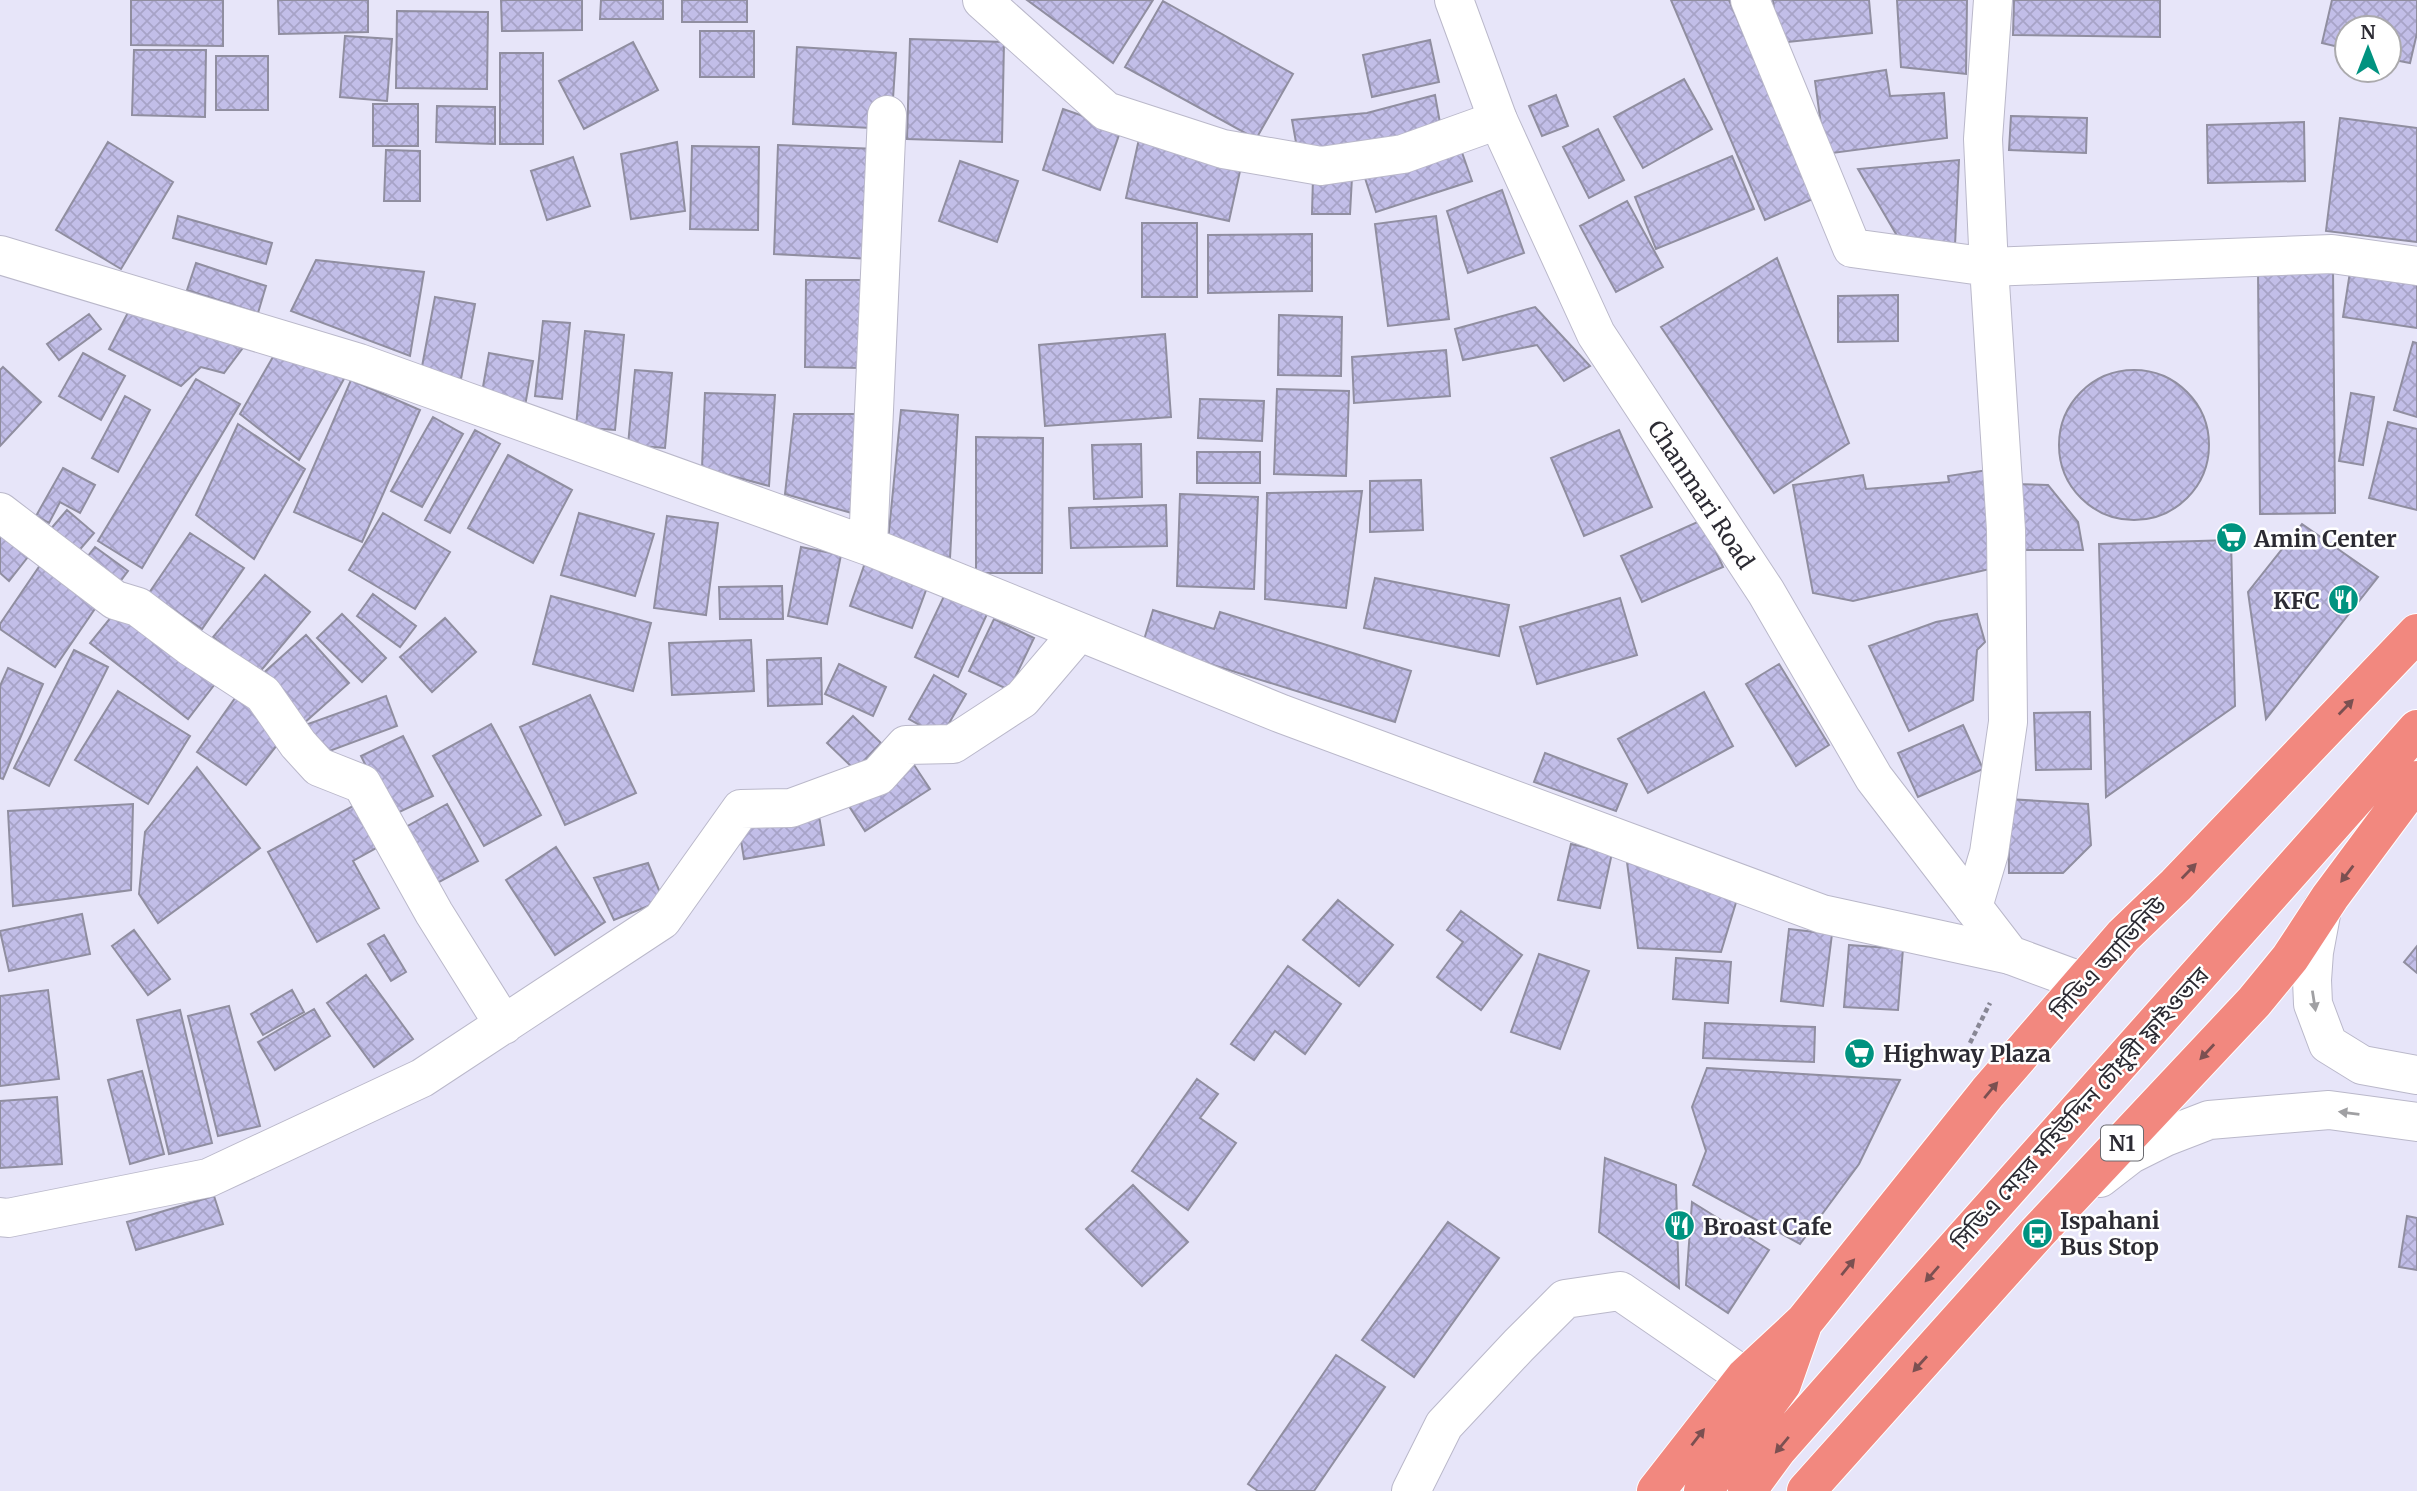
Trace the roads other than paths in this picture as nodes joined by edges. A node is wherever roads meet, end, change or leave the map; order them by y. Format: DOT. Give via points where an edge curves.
graph roads {
  1 [pos="982,0"];
  2 [pos="1454,0"];
  3 [pos="1751,0"];
  4 [pos="1993,0"];
  5 [pos="887,115"];
  6 [pos="1498,120"];
  7 [pos="0,255"];
  8 [pos="2417,266"];
  9 [pos="1989,267"];
  10 [pos="0,512"];
  11 [pos="868,546"];
  12 [pos="1079,632"];
  13 [pos="2417,633"];
  14 [pos="2417,729"];
  15 [pos="2417,765"];
  16 [pos="2417,780"];
  17 [pos="1973,907"];
  18 [pos="2322,909"];
  19 [pos="2010,955"];
  20 [pos="2083,982"];
  21 [pos="2182,993"];
  22 [pos="504,1025"];
  23 [pos="2417,1075"];
  24 [pos="2417,1122"];
  25 [pos="2071,1196"];
  26 [pos="0,1217"];
  27 [pos="1804,1322"];
  28 [pos="1745,1377"];
  29 [pos="1411,1491"];
  30 [pos="1656,1491"];
  31 [pos="1703,1491"];
  32 [pos="1747,1491"];
  33 [pos="1807,1491"];
  1 -- 6 [label="street" via="1106,111 1223,149 1321,166 1403,154"];
  2 -- 6 [label="street, Chanmari Road"];
  3 -- 9 [label="street" via="1852,248"];
  4 -- 9 [label="street" via="1983,139"];
  5 -- 11 [label="street"];
  6 -- 17 [label="street, Chanmari Road" via="1596,334 1766,592 1874,778"];
  7 -- 11 [label="street" via="359,363"];
  8 -- 9 [label="street" via="2332,254"];
  9 -- 17 [label="street" via="2006,530 2008,722 1989,853"];
  10 -- 22 [label="street" via="115,600 138,607 263,694 298,744 320,766 362,783 434,913"];
  11 -- 12 [label="street"];
  12 -- 19 [label="street" via="1282,714 1822,914"];
  12 -- 22 [label="street" via="1022,699 953,744 906,745 878,776 791,808 741,809 662,920"];
  20 -- 13 [label="highway, সিডিএ অ্যাভিনিউ, one-way"];
  14 -- 21 [label="highway, সিডিএ মেয়র মহিউদ্দিন চৌধুরী ফ্লাইওভার"];
  15 -- 21 [label="highway"];
  16 -- 18 [label="highway, N1, one-way"];
  17 -- 19 [label="street, Chanmari Road"];
  18 -- 23 [label="street, one-way" via="2314,952 2313,1004 2328,1044 2362,1065"];
  18 -- 25 [label="highway, N1, one-way" via="2254,1002"];
  19 -- 20 [label="street"];
  27 -- 20 [label="highway, সিডিএ অ্যাভিনিউ, one-way"];
  21 -- 32 [label="highway, সিডিএ মেয়র মহিউদ্দিন চৌধুরী ফ্লাইওভার, one-way" via="1795,1430"];
  22 -- 26 [label="street" via="422,1078 208,1178"];
  24 -- 25 [label="street, one-way" via="2329,1110 2209,1120 2131,1154"];
  25 -- 33 [label="highway, N1, one-way"];
  27 -- 28 [label="highway, সিডিএ অ্যাভিনিউ"];
  27 -- 31 [label="highway" via="1782,1384"];
  28 -- 29 [label="street" via="1620,1291 1566,1299 1444,1425"];
  30 -- 28 [label="highway, সিডিএ অ্যাভিনিউ, one-way"];
}
